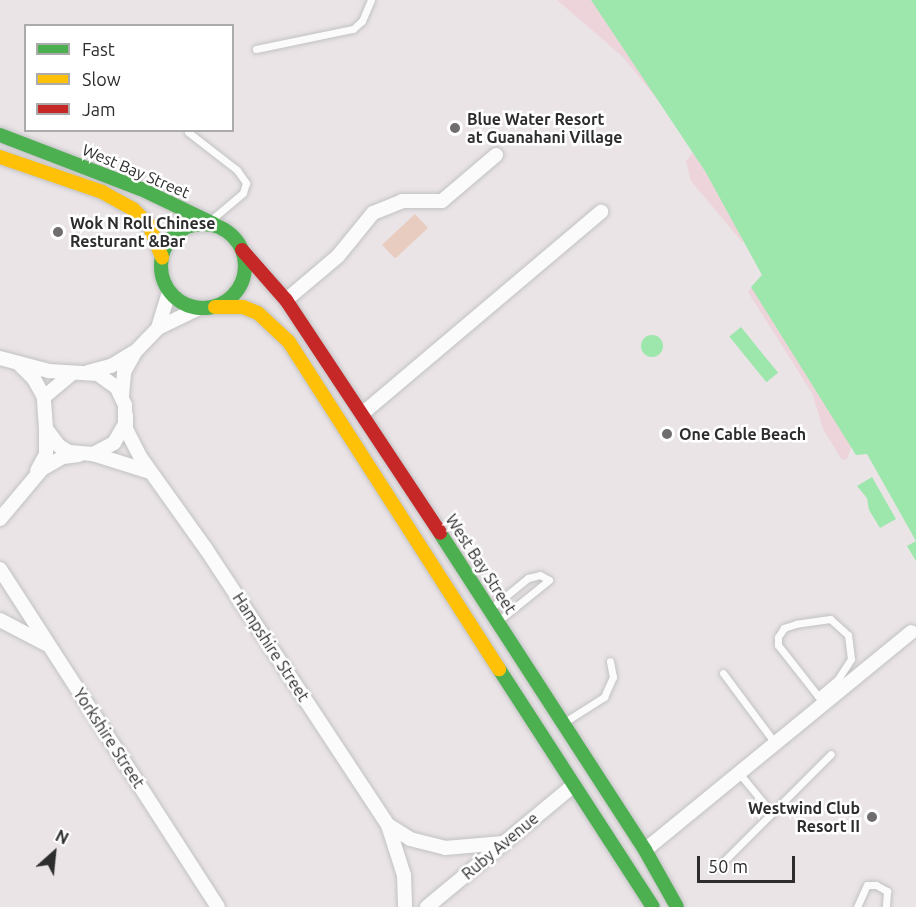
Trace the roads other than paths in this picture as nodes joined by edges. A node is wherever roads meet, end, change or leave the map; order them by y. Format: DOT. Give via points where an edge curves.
graph roads {
  1 [pos="371,0"];
  2 [pos="256,49"];
  3 [pos="188,132"];
  4 [pos="0,135"];
  5 [pos="495,155"];
  6 [pos="0,156"];
  7 [pos="601,212"];
  8 [pos="210,221"];
  9 [pos="224,229"];
  10 [pos="242,250"];
  11 [pos="162,258"];
  12 [pos="169,291"];
  13 [pos="286,300"];
  14 [pos="215,307"];
  15 [pos="199,308"];
  16 [pos="158,328"];
  17 [pos="135,352"];
  18 [pos="0,358"];
  19 [pos="20,365"];
  20 [pos="78,373"];
  21 [pos="122,396"];
  22 [pos="44,397"];
  23 [pos="363,413"];
  24 [pos="126,415"];
  25 [pos="46,429"];
  26 [pos="87,455"];
  27 [pos="150,472"];
  28 [pos="33,477"];
  29 [pos="0,519"];
  30 [pos="0,569"];
  31 [pos="494,615"];
  32 [pos="0,620"];
  33 [pos="910,632"];
  34 [pos="50,647"];
  35 [pos="610,661"];
  36 [pos="723,673"];
  37 [pos="821,699"];
  38 [pos="563,723"];
  39 [pos="775,743"];
  40 [pos="831,754"];
  41 [pos="739,773"];
  42 [pos="574,785"];
  43 [pos="771,812"];
  44 [pos="388,825"];
  45 [pos="504,843"];
  46 [pos="645,850"];
  47 [pos="719,866"];
  48 [pos="218,907"];
  49 [pos="405,907"];
  50 [pos="427,907"];
  51 [pos="653,907"];
  52 [pos="677,907"];
  53 [pos="857,907"];
  54 [pos="886,907"];
  1 -- 2 [label="lane" via="362,21 353,29"];
  3 -- 8 [label="lane" via="237,170 246,183 243,193"];
  4 -- 8 [label="main road, West Bay Street" via="141,189"];
  5 -- 13 [label="street" via="442,201 402,201 373,213 338,256"];
  6 -- 11 [label="main road, West Bay Street" via="102,192 133,209 149,225"];
  7 -- 23 [label="street"];
  8 -- 9 [label="main road, West Bay Street"];
  9 -- 10 [label="main road"];
  9 -- 11 [label="main road" via="209,224 186,228 168,243"];
  10 -- 13 [label="main road, West Bay Street"];
  10 -- 14 [label="main road" via="243,280 233,297"];
  11 -- 12 [label="main road" via="163,280"];
  12 -- 15 [label="main road" via="184,303"];
  12 -- 16 [label="street"];
  13 -- 23 [label="main road, West Bay Street"];
  14 -- 15 [label="main road"];
  14 -- 42 [label="main road" via="243,307 258,313 289,342"];
  15 -- 16 [label="street"];
  16 -- 17 [label="street"];
  17 -- 20 [label="street" via="111,366"];
  17 -- 21 [label="street" via="124,372"];
  18 -- 19 [label="street"];
  19 -- 20 [label="street"];
  19 -- 22 [label="street"];
  20 -- 21 [label="street" via="110,381"];
  20 -- 22 [label="street"];
  21 -- 24 [label="street"];
  22 -- 25 [label="street"];
  23 -- 31 [label="main road, West Bay Street"];
  24 -- 26 [label="street" via="114,443"];
  24 -- 27 [label="street, Hampshire Street" via="126,429"];
  25 -- 26 [label="street" via="59,446"];
  25 -- 28 [label="street" via="46,454"];
  26 -- 27 [label="street"];
  26 -- 28 [label="street" via="52,462"];
  27 -- 44 [label="street, Hampshire Street" via="206,549"];
  28 -- 29 [label="street"];
  30 -- 34 [label="street, Yorkshire Street"];
  31 -- 31 [label="lane" via="528,578 540,575 549,580"];
  31 -- 38 [label="main road, West Bay Street"];
  32 -- 34 [label="street" via="25,630"];
  33 -- 37 [label="street"];
  34 -- 48 [label="street, Yorkshire Street"];
  35 -- 38 [label="lane" via="613,677 604,697"];
  36 -- 39 [label="lane"];
  37 -- 37 [label="lane" via="778,645 778,637 784,628 830,619 849,635 851,659"];
  37 -- 39 [label="street"];
  38 -- 46 [label="main road, West Bay Street"];
  39 -- 41 [label="street"];
  40 -- 43 [label="lane"];
  41 -- 43 [label="lane"];
  41 -- 46 [label="street"];
  42 -- 45 [label="street, Ruby Avenue"];
  42 -- 51 [label="main road"];
  43 -- 47 [label="lane"];
  44 -- 45 [label="street, Hampshire Street" via="410,839 445,848"];
  44 -- 49 [label="street, Hampshire Street" via="404,875"];
  45 -- 50 [label="street, Ruby Avenue"];
  46 -- 52 [label="main road, West Bay Street"];
  53 -- 54 [label="lane" via="867,885 887,891"];
}
